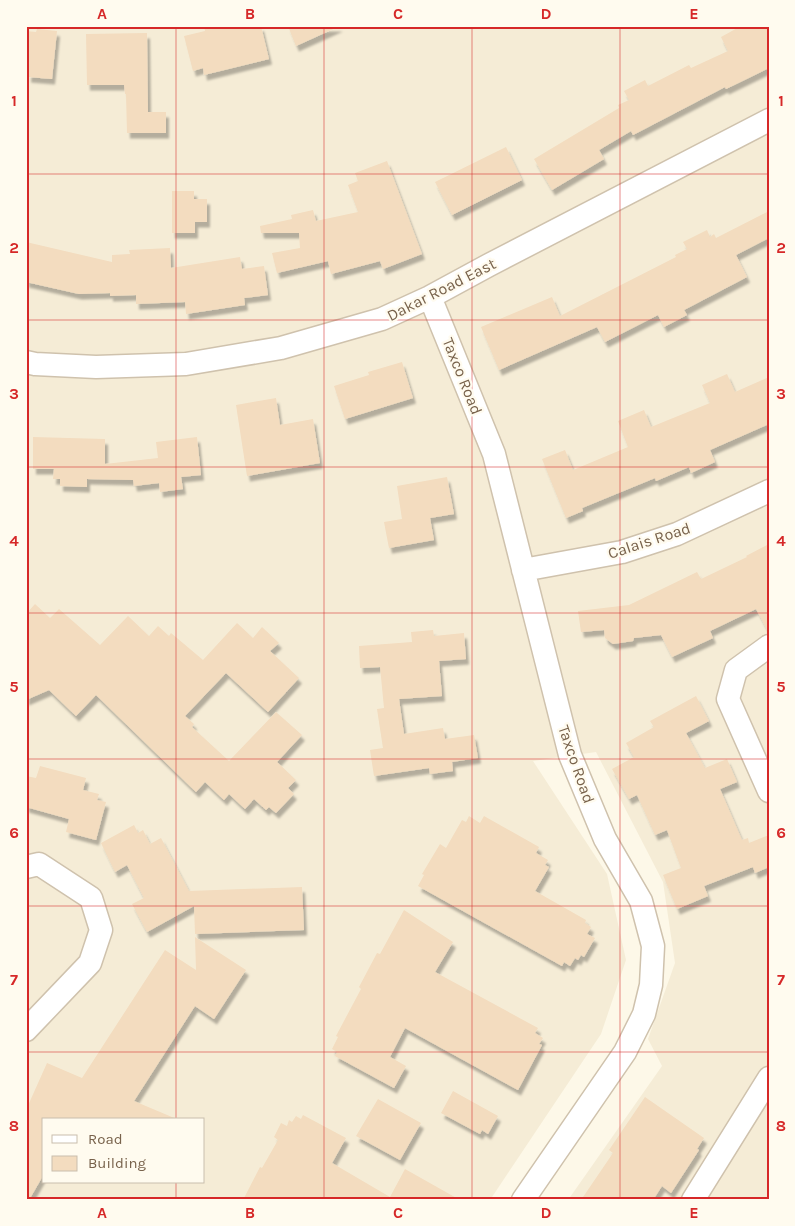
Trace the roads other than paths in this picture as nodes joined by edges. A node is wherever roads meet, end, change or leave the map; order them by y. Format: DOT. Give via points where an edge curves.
graph roads {
  1 [pos="769,120"];
  2 [pos="430,298"];
  3 [pos="26,362"];
  4 [pos="769,491"];
  5 [pos="523,570"];
  6 [pos="769,646"];
  7 [pos="769,791"];
  8 [pos="26,867"];
  9 [pos="26,1030"];
  10 [pos="769,1078"];
  11 [pos="523,1200"];
  12 [pos="693,1200"];
  1 -- 2 [label="street, Dakar Road East"];
  2 -- 3 [label="street, Dakar Road East" via="382,319 281,348 186,364 96,367"];
  2 -- 5 [label="street, Taxco Road" via="494,454"];
  4 -- 5 [label="street, Calais Road" via="677,534 622,552"];
  5 -- 11 [label="street, Taxco Road" via="570,755 605,839 641,900 653,946 651,985 644,1014 625,1052"];
  6 -- 7 [label="street" via="736,670 728,699"];
  8 -- 9 [label="street" via="39,864 91,898 101,930 90,963"];
  10 -- 12 [label="street"];
}
